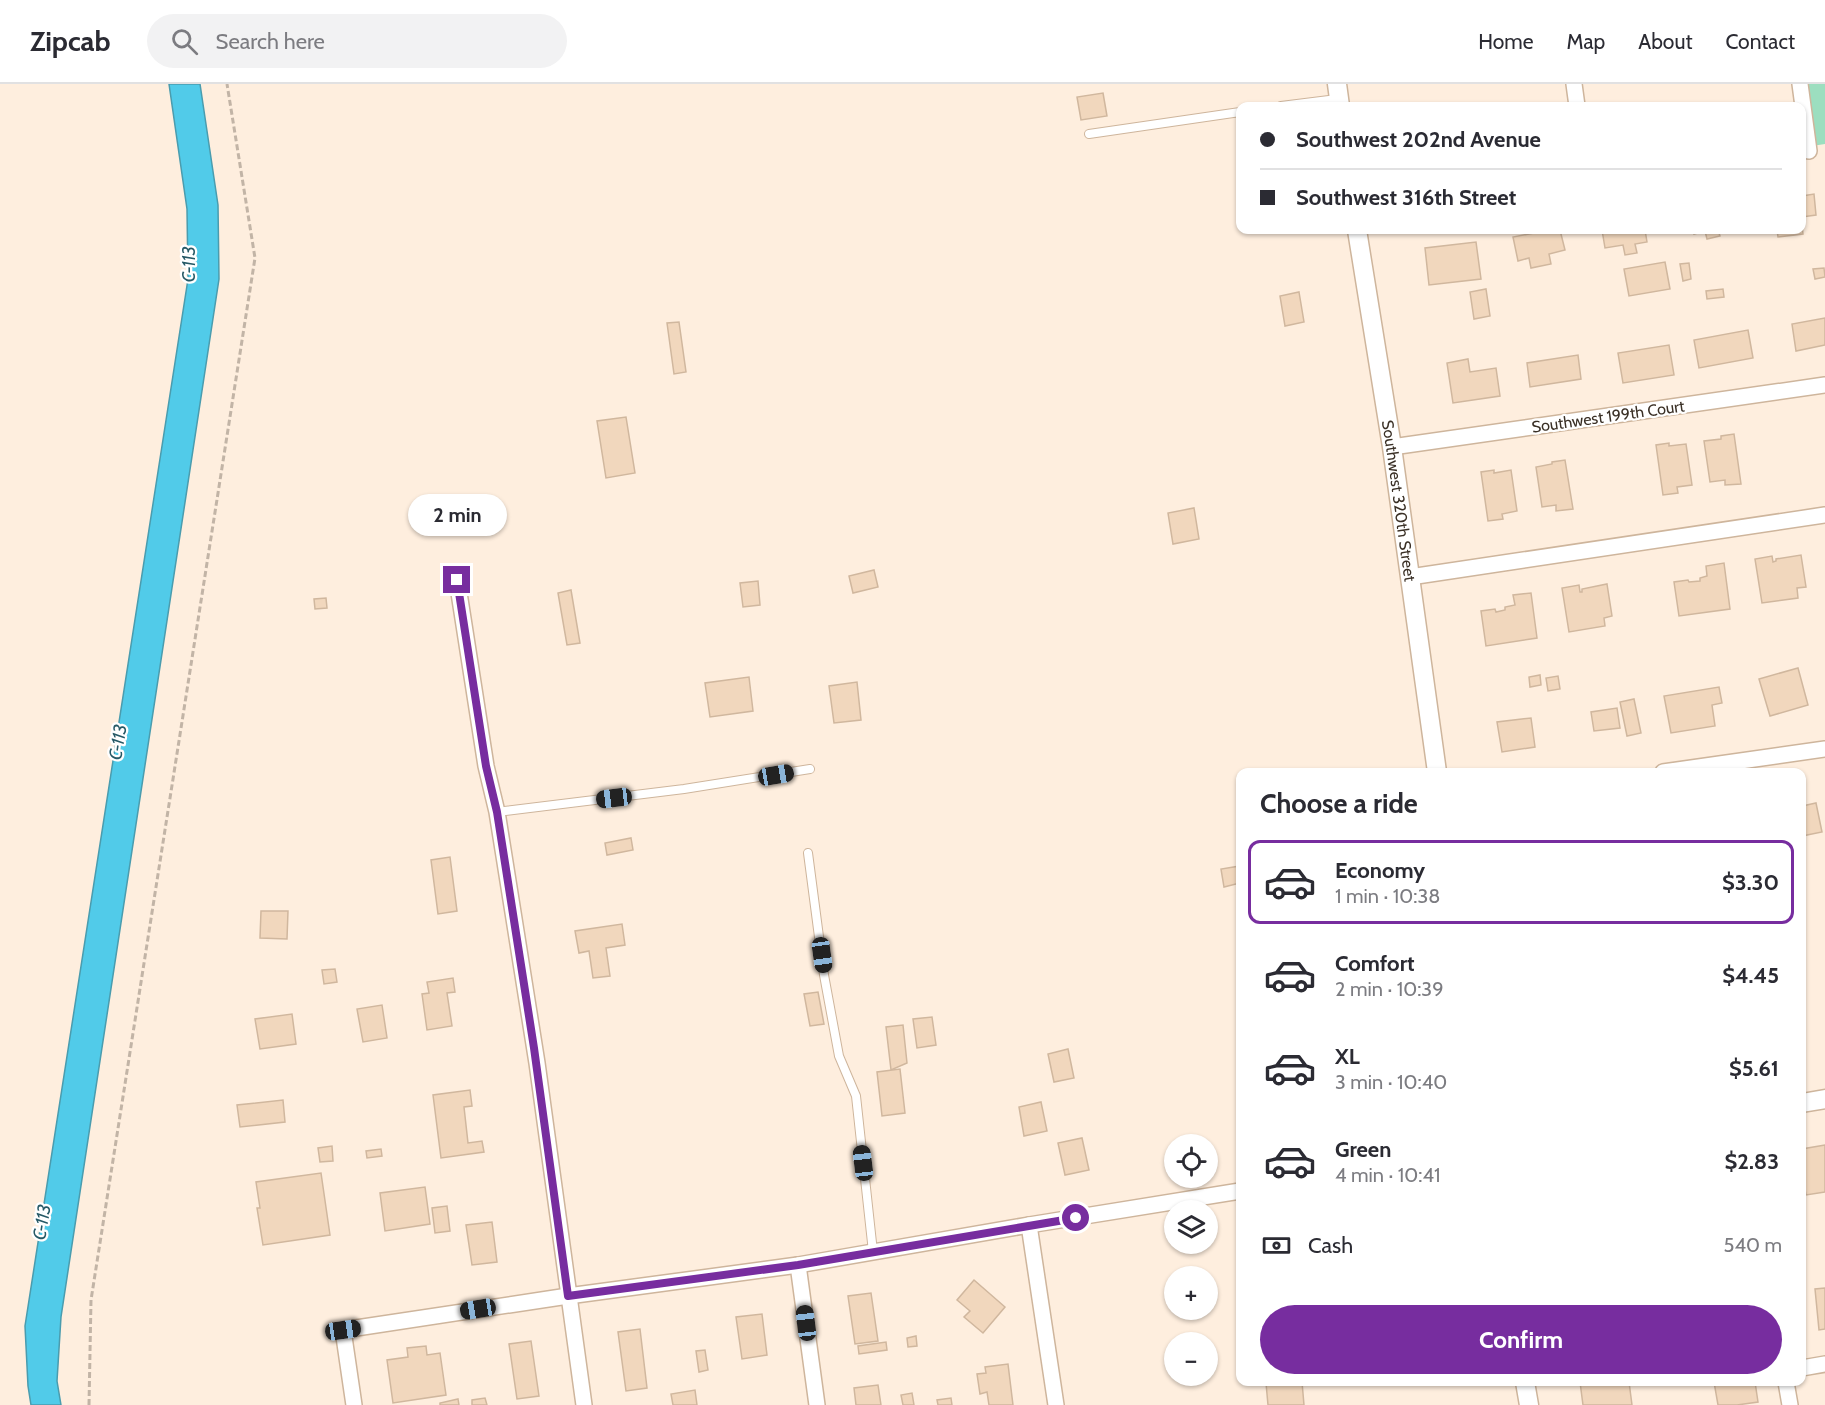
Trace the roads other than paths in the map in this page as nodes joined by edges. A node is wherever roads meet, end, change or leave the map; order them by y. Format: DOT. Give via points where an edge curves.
graph roads {
  1 [pos="1574,84"];
  2 [pos="1800,84"];
  3 [pos="1339,96"];
  4 [pos="1304,102"];
  5 [pos="1576,102"];
  6 [pos="1801,102"];
  7 [pos="1236,113"];
  8 [pos="1089,134"];
  9 [pos="1825,148"];
  10 [pos="1806,151"];
  11 [pos="1358,234"];
  12 [pos="1825,385"];
  13 [pos="1392,447"];
  14 [pos="1825,515"];
  15 [pos="1410,577"];
  16 [pos="457,580"];
  17 [pos="1825,749"];
  18 [pos="1436,768"];
  19 [pos="1691,768"];
  20 [pos="810,769"];
  21 [pos="497,812"];
  22 [pos="808,853"];
  23 [pos="1825,1099"];
  24 [pos="1806,1102"];
  25 [pos="1236,1192"];
  26 [pos="1029,1225"];
  27 [pos="873,1252"];
  28 [pos="798,1265"];
  29 [pos="568,1296"];
  30 [pos="1825,1364"];
  31 [pos="1806,1367"];
  32 [pos="1526,1386"];
  33 [pos="1787,1386"];
  34 [pos="354,1405"];
  35 [pos="584,1405"];
  36 [pos="817,1405"];
  37 [pos="1056,1405"];
  38 [pos="1529,1405"];
  39 [pos="1790,1405"];
  1 -- 5 [label="street"];
  2 -- 6 [label="street"];
  3 -- 4 [label="lane"];
  7 -- 8 [label="lane"];
  9 -- 10 [label="street"];
  11 -- 13 [label="street, Southwest 320th Street"];
  12 -- 13 [label="street, Southwest 199th Court"];
  13 -- 15 [label="street, Southwest 320th Street"];
  14 -- 15 [label="street"];
  15 -- 18 [label="street, Southwest 320th Street"];
  16 -- 21 [label="street" via="486,766"];
  17 -- 19 [label="street"];
  20 -- 21 [label="lane"];
  21 -- 29 [label="street" via="537,1062"];
  22 -- 27 [label="lane" via="839,1056 855,1096"];
  23 -- 24 [label="street"];
  25 -- 26 [label="street"];
  26 -- 27 [label="street"];
  26 -- 37 [label="street"];
  27 -- 28 [label="street"];
  28 -- 29 [label="street"];
  28 -- 36 [label="street"];
  29 -- 34 [label="street" via="343,1330"];
  29 -- 35 [label="street"];
  30 -- 31 [label="street"];
  32 -- 38 [label="street"];
  33 -- 39 [label="street"];
}
